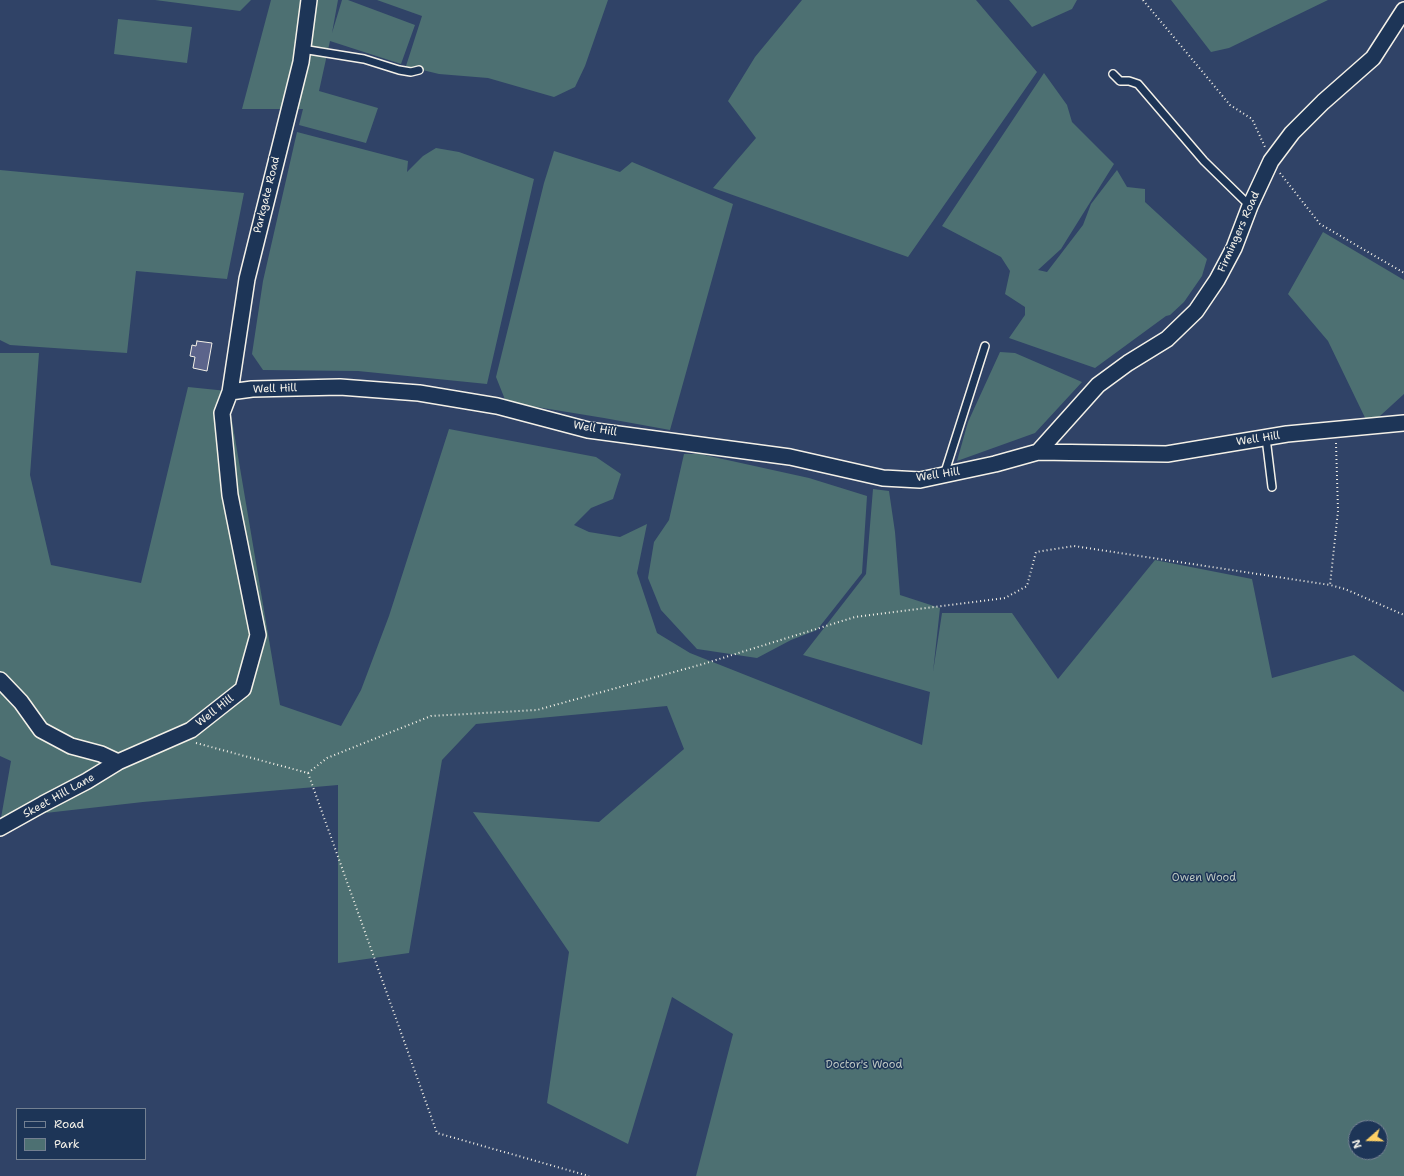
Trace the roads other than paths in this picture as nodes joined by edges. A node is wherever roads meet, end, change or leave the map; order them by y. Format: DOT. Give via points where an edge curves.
graph roads {
  1 [pos="309,0"];
  2 [pos="1404,10"];
  3 [pos="302,49"];
  4 [pos="419,70"];
  5 [pos="1113,74"];
  6 [pos="1250,206"];
  7 [pos="985,346"];
  8 [pos="230,392"];
  9 [pos="1404,423"];
  10 [pos="1266,438"];
  11 [pos="1038,452"];
  12 [pos="944,475"];
  13 [pos="1272,486"];
  14 [pos="0,680"];
  15 [pos="118,762"];
  16 [pos="0,828"];
  1 -- 3 [label="street, Parkgate Road"];
  2 -- 6 [label="street, Firmingers Road" via="1373,58 1297,128 1271,161"];
  3 -- 4 [label="lane" via="364,59 399,70"];
  3 -- 8 [label="street, Parkgate Road" via="301,62 247,279"];
  5 -- 6 [label="lane" via="1120,81 1138,84 1204,161"];
  6 -- 11 [label="street, Firmingers Road" via="1218,280 1196,311 1166,339 1128,362 1098,385"];
  7 -- 12 [label="lane"];
  8 -- 12 [label="street, Well Hill" via="340,387 419,393 497,406 588,430 790,458 883,478 920,480"];
  8 -- 15 [label="street, Well Hill" via="222,413 230,496 258,635 243,689 191,730"];
  9 -- 10 [label="street, Well Hill"];
  10 -- 11 [label="street, Well Hill" via="1167,454"];
  10 -- 13 [label="lane"];
  11 -- 12 [label="street, Well Hill"];
  14 -- 15 [label="street" via="21,702 41,730 70,746 101,754"];
  15 -- 16 [label="street, Skeet Hill Lane" via="88,782"];
}
